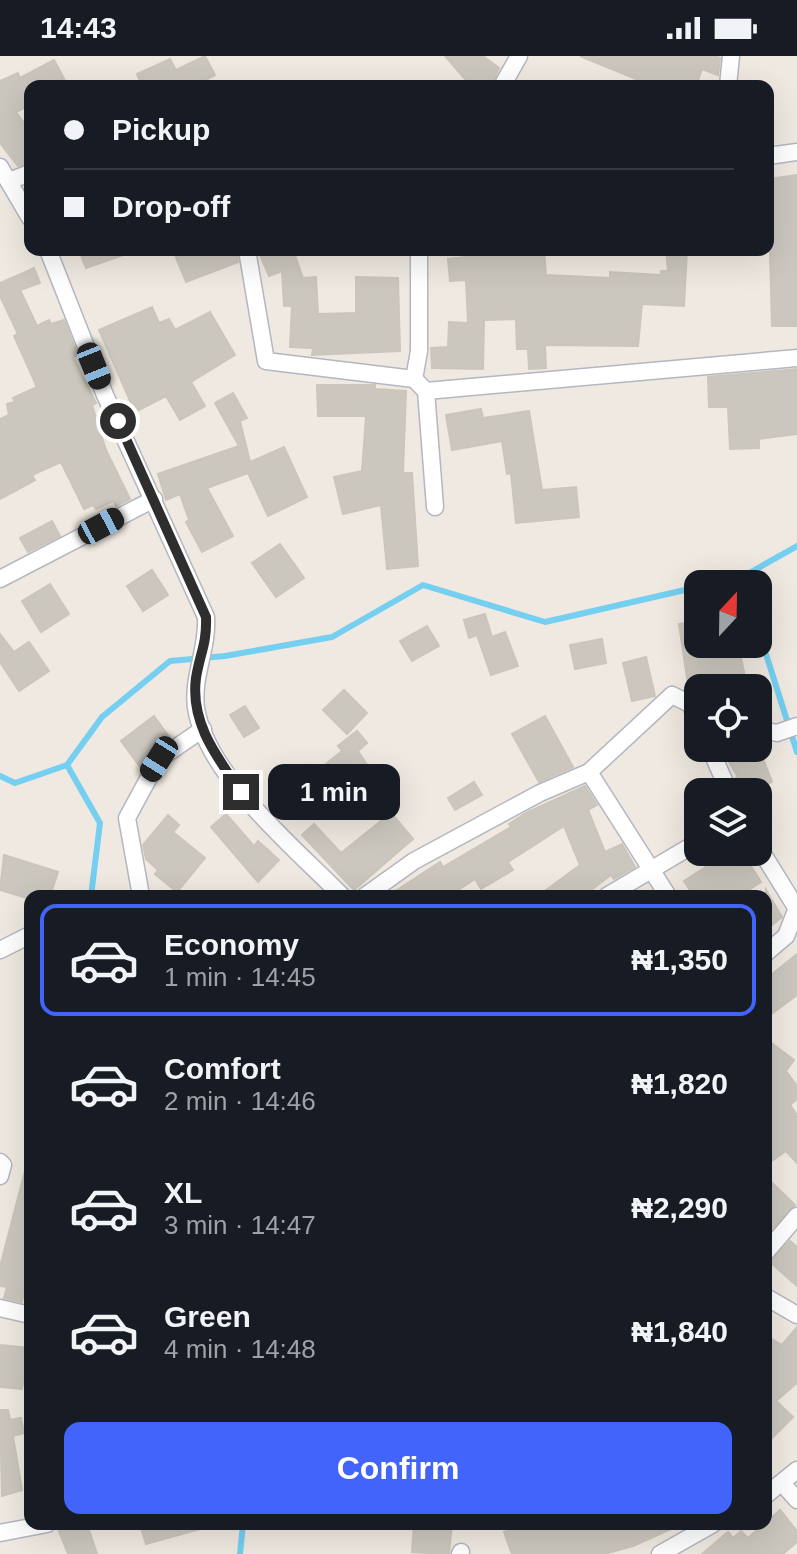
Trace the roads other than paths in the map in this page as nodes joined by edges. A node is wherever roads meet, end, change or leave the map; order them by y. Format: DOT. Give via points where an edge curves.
graph roads {
  1 [pos="519,56"];
  2 [pos="731,56"];
  3 [pos="505,80"];
  4 [pos="729,80"];
  5 [pos="797,152"];
  6 [pos="774,155"];
  7 [pos="5,174"];
  8 [pos="24,207"];
  9 [pos="50,256"];
  10 [pos="248,256"];
  11 [pos="419,256"];
  12 [pos="797,358"];
  13 [pos="414,379"];
  14 [pos="426,391"];
  15 [pos="154,499"];
  16 [pos="435,507"];
  17 [pos="0,579"];
  18 [pos="684,701"];
  19 [pos="797,726"];
  20 [pos="203,729"];
  21 [pos="772,732"];
  22 [pos="589,772"];
  23 [pos="684,850"];
  24 [pos="771,866"];
  25 [pos="651,868"];
  26 [pos="140,890"];
  27 [pos="336,890"];
  28 [pos="373,890"];
  29 [pos="616,890"];
  30 [pos="664,890"];
  31 [pos="797,908"];
  32 [pos="791,937"];
  33 [pos="24,938"];
  34 [pos="772,949"];
  35 [pos="0,950"];
  36 [pos="0,1162"];
  37 [pos="0,1176"];
  38 [pos="797,1216"];
  39 [pos="772,1245"];
  40 [pos="772,1300"];
  41 [pos="0,1308"];
  42 [pos="24,1314"];
  43 [pos="797,1315"];
  44 [pos="797,1470"];
  45 [pos="782,1483"];
  46 [pos="772,1490"];
  47 [pos="797,1500"];
  48 [pos="24,1528"];
  49 [pos="702,1530"];
  50 [pos="0,1533"];
  51 [pos="660,1554"];
  1 -- 3 [label="street"];
  2 -- 4 [label="street"];
  5 -- 6 [label="street"];
  7 -- 8 [label="street"];
  9 -- 15 [label="street" via="105,395"];
  10 -- 13 [label="street" via="266,361"];
  11 -- 13 [label="street"];
  12 -- 14 [label="street"];
  13 -- 14 [label="street"];
  14 -- 16 [label="street"];
  15 -- 17 [label="street"];
  15 -- 20 [label="street" via="206,617 207,641 196,678 196,708"];
  18 -- 22 [label="street" via="672,695"];
  19 -- 21 [label="street"];
  20 -- 26 [label="street" via="159,759 127,818"];
  20 -- 27 [label="street" via="241,792"];
  22 -- 25 [label="street"];
  22 -- 28 [label="street" via="414,861"];
  23 -- 25 [label="street"];
  24 -- 31 [label="street"];
  25 -- 29 [label="street"];
  25 -- 30 [label="street"];
  31 -- 32 [label="street"];
  32 -- 34 [label="street"];
  33 -- 35 [label="street"];
  36 -- 37 [label="street"];
  38 -- 39 [label="street"];
  40 -- 43 [label="street"];
  41 -- 42 [label="street"];
  44 -- 45 [label="street"];
  45 -- 46 [label="street"];
  45 -- 47 [label="street"];
  48 -- 50 [label="street"];
  49 -- 51 [label="street"];
}
